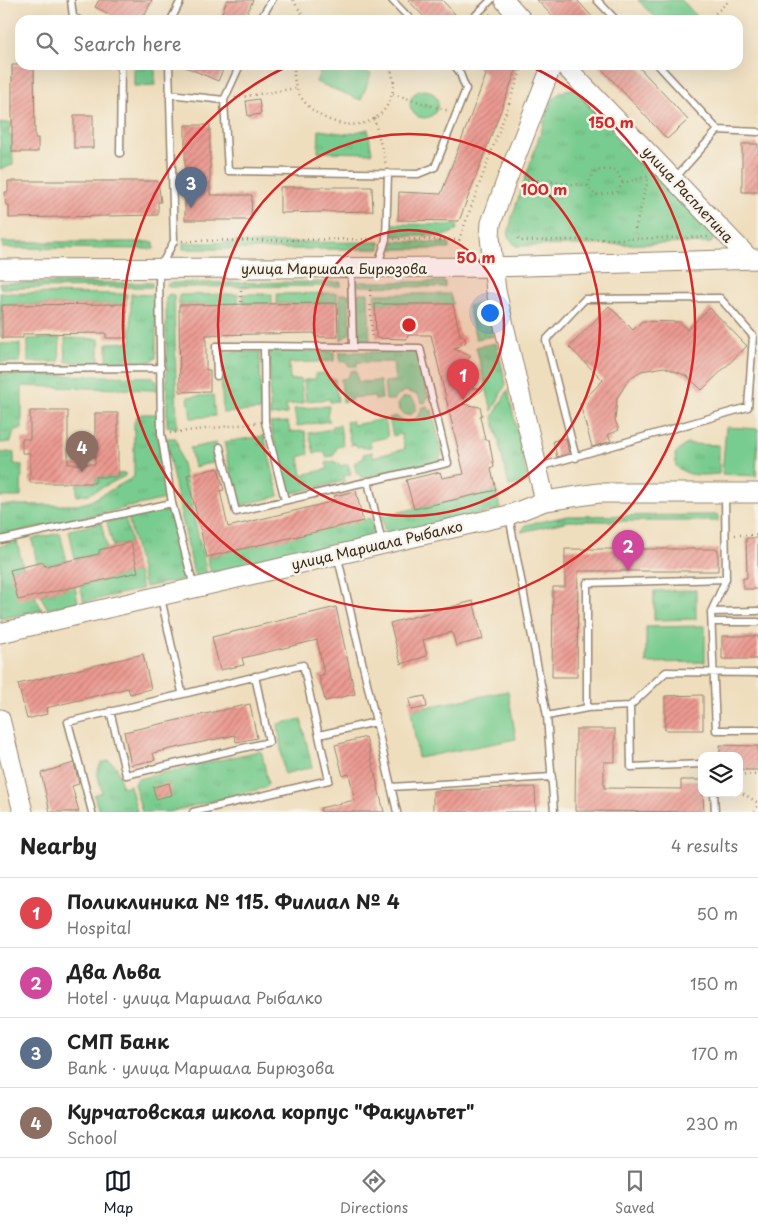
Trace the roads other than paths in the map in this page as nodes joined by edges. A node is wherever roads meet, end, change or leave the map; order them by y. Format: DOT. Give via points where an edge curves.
graph roads {
  1 [pos="71,0"];
  2 [pos="181,0"];
  3 [pos="272,0"];
  4 [pos="392,0"];
  5 [pos="491,0"];
  6 [pos="504,0"];
  7 [pos="597,0"];
  8 [pos="73,15"];
  9 [pos="174,15"];
  10 [pos="263,15"];
  11 [pos="406,15"];
  12 [pos="475,15"];
  13 [pos="518,15"];
  14 [pos="611,15"];
  15 [pos="121,70"];
  16 [pos="169,70"];
  17 [pos="238,70"];
  18 [pos="458,70"];
  19 [pos="550,70"];
  20 [pos="569,70"];
  21 [pos="663,70"];
  22 [pos="169,94"];
  23 [pos="224,100"];
  24 [pos="718,130"];
  25 [pos="758,132"];
  26 [pos="120,153"];
  27 [pos="388,173"];
  28 [pos="666,177"];
  29 [pos="754,259"];
  30 [pos="492,267"];
  31 [pos="351,268"];
  32 [pos="377,268"];
  33 [pos="0,269"];
  34 [pos="159,269"];
  35 [pos="264,346"];
  36 [pos="354,346"];
  37 [pos="161,368"];
  38 [pos="0,369"];
  39 [pos="218,376"];
  40 [pos="220,447"];
  41 [pos="576,458"];
  42 [pos="538,467"];
  43 [pos="368,482"];
  44 [pos="725,493"];
  45 [pos="758,493"];
  46 [pos="285,500"];
  47 [pos="545,501"];
  48 [pos="172,503"];
  49 [pos="509,515"];
  50 [pos="0,540"];
  51 [pos="382,543"];
  52 [pos="337,553"];
  53 [pos="726,579"];
  54 [pos="194,587"];
  55 [pos="161,595"];
  56 [pos="758,611"];
  57 [pos="711,612"];
  58 [pos="712,622"];
  59 [pos="758,622"];
  60 [pos="0,632"];
  61 [pos="712,673"];
  62 [pos="758,673"];
  63 [pos="254,676"];
  64 [pos="182,692"];
  65 [pos="630,706"];
  66 [pos="587,708"];
  67 [pos="110,711"];
  68 [pos="548,716"];
  69 [pos="376,722"];
  70 [pos="0,723"];
  71 [pos="758,730"];
  72 [pos="319,735"];
  73 [pos="698,764"];
  74 [pos="552,778"];
  75 [pos="391,787"];
  76 [pos="714,797"];
  77 [pos="23,812"];
  78 [pos="92,812"];
  79 [pos="193,812"];
  80 [pos="397,812"];
  81 [pos="554,812"];
  82 [pos="715,812"];
  1 -- 8 [label="lane"];
  2 -- 9 [label="lane"];
  3 -- 10 [label="lane"];
  4 -- 11 [label="lane"];
  5 -- 12 [label="lane"];
  6 -- 13 [label="street"];
  7 -- 14 [label="lane"];
  15 -- 26 [label="lane"];
  16 -- 22 [label="lane"];
  17 -- 23 [label="lane"];
  18 -- 27 [label="lane" via="466,88 435,167 418,174"];
  19 -- 30 [label="street" via="491,223"];
  20 -- 28 [label="street, улица Расплетина"];
  21 -- 24 [label="lane"];
  22 -- 23 [label="lane"];
  22 -- 34 [label="lane" via="174,241"];
  23 -- 27 [label="lane" via="228,171"];
  24 -- 25 [label="lane"];
  24 -- 28 [label="lane"];
  27 -- 32 [label="lane" via="386,239"];
  28 -- 29 [label="street, улица Расплетина"];
  29 -- 30 [label="street, улица Маршала Бирюзова"];
  30 -- 32 [label="street, улица Маршала Бирюзова"];
  30 -- 42 [label="street"];
  31 -- 32 [label="street, улица Маршала Бирюзова"];
  31 -- 34 [label="street, улица Маршала Бирюзова"];
  31 -- 36 [label="lane"];
  33 -- 34 [label="street, улица Маршала Бирюзова"];
  34 -- 37 [label="lane"];
  35 -- 36 [label="lane"];
  35 -- 39 [label="lane" via="216,346"];
  35 -- 46 [label="lane" via="265,422"];
  36 -- 43 [label="lane" via="420,348 448,463"];
  37 -- 38 [label="lane"];
  37 -- 48 [label="lane" via="161,432"];
  40 -- 46 [label="lane" via="236,512"];
  41 -- 41 [label="lane" via="748,406 753,336 720,298 585,299 546,340"];
  41 -- 42 [label="lane"];
  42 -- 47 [label="street"];
  43 -- 46 [label="lane"];
  43 -- 51 [label="lane"];
  44 -- 45 [label="street, улица Маршала Рыбалко"];
  44 -- 47 [label="street, улица Маршала Рыбалко" via="599,492"];
  44 -- 53 [label="lane"];
  47 -- 49 [label="street, улица Маршала Рыбалко"];
  48 -- 50 [label="lane"];
  48 -- 54 [label="lane"];
  49 -- 51 [label="street, улица Маршала Рыбалко"];
  49 -- 68 [label="lane"];
  51 -- 52 [label="street, улица Маршала Рыбалко"];
  52 -- 54 [label="street, улица Маршала Рыбалко"];
  52 -- 69 [label="lane"];
  53 -- 57 [label="lane"];
  53 -- 66 [label="lane" via="587,583"];
  54 -- 55 [label="street, улица Маршала Рыбалко"];
  55 -- 60 [label="street, улица Маршала Рыбалко"];
  55 -- 64 [label="lane"];
  56 -- 57 [label="lane"];
  57 -- 58 [label="lane"];
  58 -- 59 [label="lane"];
  58 -- 61 [label="lane"];
  61 -- 62 [label="lane"];
  61 -- 65 [label="lane" via="666,672"];
  61 -- 71 [label="lane" via="716,730"];
  63 -- 64 [label="lane"];
  63 -- 67 [label="lane" via="269,742 126,775"];
  63 -- 72 [label="lane" via="303,664"];
  64 -- 67 [label="lane"];
  65 -- 66 [label="lane"];
  65 -- 73 [label="lane" via="631,767"];
  66 -- 68 [label="lane"];
  67 -- 78 [label="lane" via="68,722"];
  68 -- 74 [label="lane"];
  69 -- 72 [label="lane"];
  69 -- 75 [label="lane"];
  70 -- 77 [label="street"];
  72 -- 79 [label="lane" via="329,780"];
  74 -- 75 [label="lane"];
  74 -- 81 [label="lane"];
  75 -- 80 [label="lane"];
  76 -- 82 [label="lane"];
}
